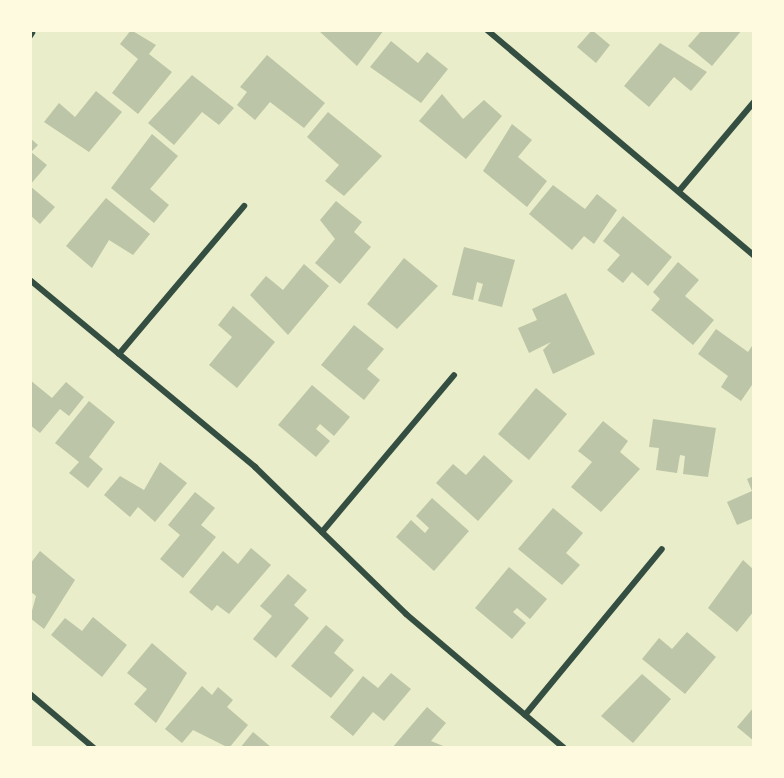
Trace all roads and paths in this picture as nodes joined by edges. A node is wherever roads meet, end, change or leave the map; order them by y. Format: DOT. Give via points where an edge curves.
graph roads {
  1 [pos="487,30"];
  2 [pos="754,102"];
  3 [pos="679,191"];
  4 [pos="244,206"];
  5 [pos="754,256"];
  6 [pos="30,279"];
  7 [pos="119,354"];
  8 [pos="454,375"];
  9 [pos="322,532"];
  10 [pos="662,549"];
  11 [pos="30,694"];
  12 [pos="525,715"];
  13 [pos="94,748"];
  14 [pos="564,748"];
  1 -- 3 [label="street"];
  2 -- 3 [label="street"];
  3 -- 5 [label="street"];
  4 -- 7 [label="street"];
  6 -- 7 [label="street"];
  7 -- 9 [label="street" via="255,467"];
  8 -- 9 [label="street"];
  9 -- 12 [label="street" via="406,614"];
  10 -- 12 [label="street"];
  11 -- 13 [label="street"];
  12 -- 14 [label="street"];
}
